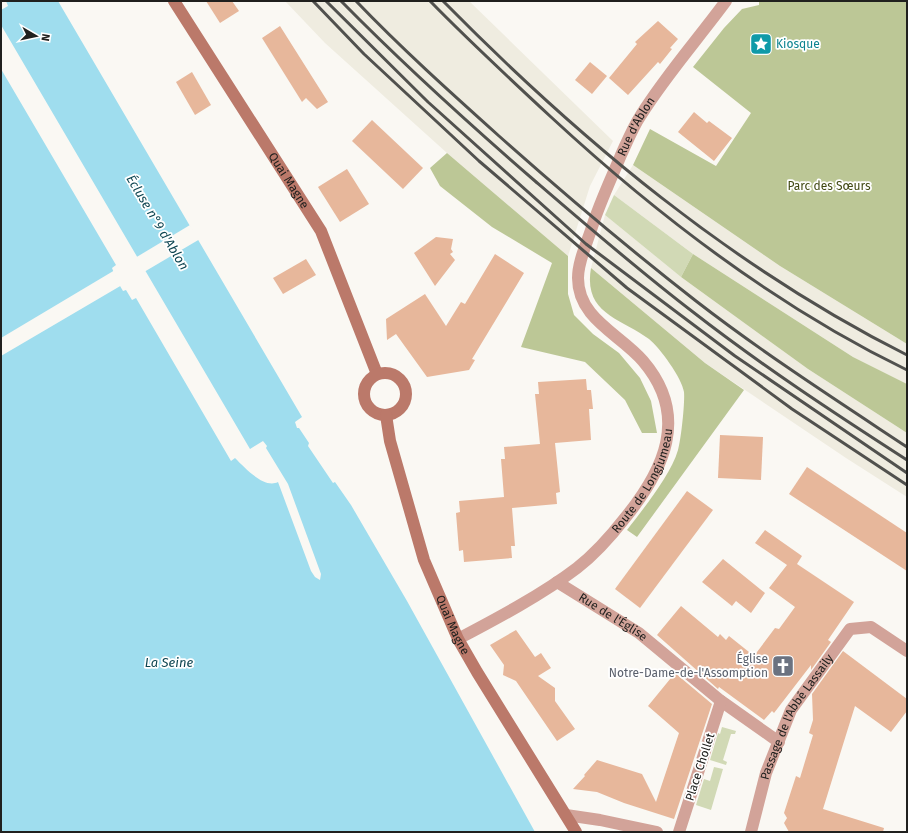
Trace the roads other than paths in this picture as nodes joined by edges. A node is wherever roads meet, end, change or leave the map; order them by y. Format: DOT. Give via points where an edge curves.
graph roads {
  1 [pos="174,1"];
  2 [pos="723,2"];
  3 [pos="578,270"];
  4 [pos="376,374"];
  5 [pos="386,415"];
  6 [pos="557,582"];
  7 [pos="458,639"];
  8 [pos="907,651"];
  9 [pos="721,701"];
  10 [pos="779,742"];
  11 [pos="566,815"];
  12 [pos="576,832"];
  13 [pos="658,832"];
  14 [pos="679,832"];
  15 [pos="751,832"];
  1 -- 4 [label="main road, Quai Magne" via="321,231"];
  2 -- 3 [label="street, Rue d'Ablon" via="640,117 600,203"];
  3 -- 6 [label="street, Route de Longjumeau" via="579,288 590,315 626,344 653,375 664,398 668,434 664,456 637,504 595,552"];
  4 -- 5 [label="main road" via="367,382 365,401 373,412"];
  4 -- 5 [label="main road" via="383,372 395,375 406,390 404,404"];
  5 -- 7 [label="main road, Quai Magne" via="390,441 424,560"];
  6 -- 7 [label="street, Route de Longjumeau"];
  6 -- 9 [label="street, Rue de l'Église" via="639,633"];
  7 -- 11 [label="main road, Quai Magne"];
  8 -- 10 [label="street, Passage de l'Abbé Lassaily" via="871,627 850,629 791,710"];
  9 -- 10 [label="street, Rue de l'Église"];
  9 -- 14 [label="street, Place Chollet"];
  10 -- 15 [label="street, Passage de l'Abbé Lassaily" via="766,773"];
  11 -- 12 [label="main road, Quai Magne"];
  11 -- 13 [label="street"];
}
